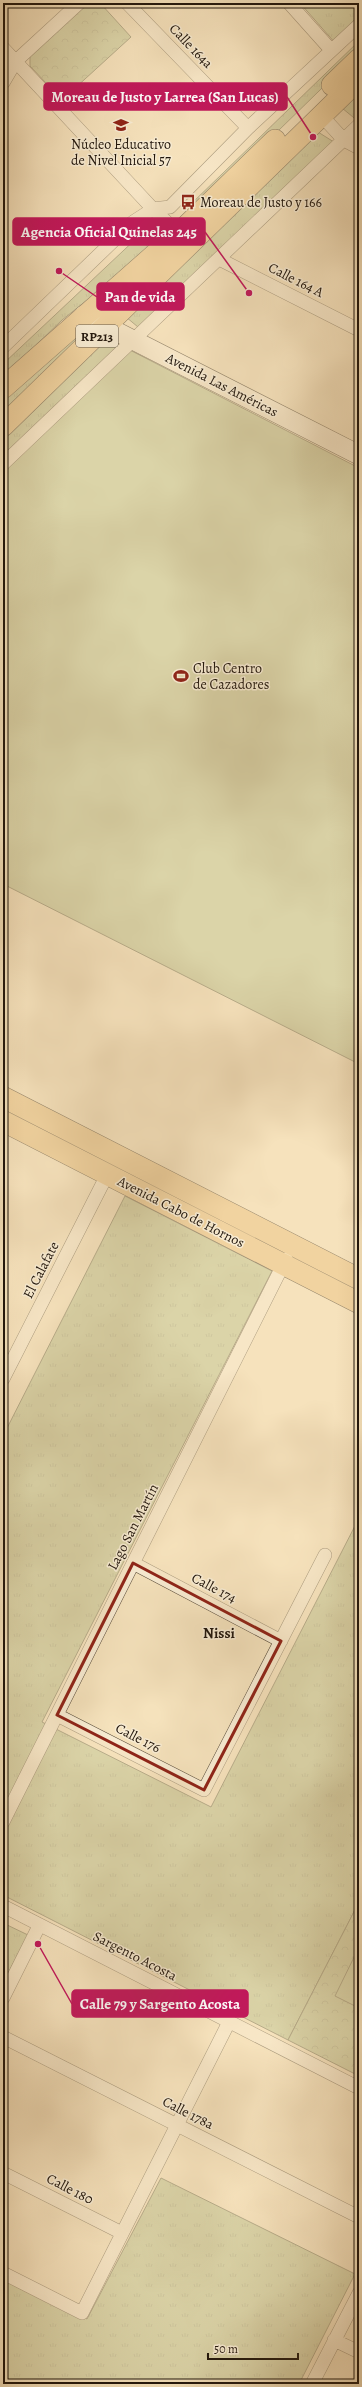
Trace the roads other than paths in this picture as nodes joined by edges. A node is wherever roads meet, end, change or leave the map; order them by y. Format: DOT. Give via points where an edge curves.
graph roads {
  1 [pos="79,3"];
  2 [pos="127,3"];
  3 [pos="289,3"];
  4 [pos="359,25"];
  5 [pos="3,48"];
  6 [pos="331,50"];
  7 [pos="359,59"];
  8 [pos="16,60"];
  9 [pos="359,79"];
  10 [pos="3,84"];
  11 [pos="321,115"];
  12 [pos="359,125"];
  13 [pos="248,128"];
  14 [pos="344,140"];
  15 [pos="359,148"];
  16 [pos="153,209"];
  17 [pos="184,239"];
  18 [pos="219,259"];
  19 [pos="84,315"];
  20 [pos="107,327"];
  21 [pos="359,330"];
  22 [pos="132,340"];
  23 [pos="3,346"];
  24 [pos="3,388"];
  25 [pos="3,426"];
  26 [pos="359,455"];
  27 [pos="3,464"];
  28 [pos="8,1100"];
  29 [pos="3,1122"];
  30 [pos="107,1174"];
  31 [pos="292,1245"];
  32 [pos="283,1264"];
  33 [pos="359,1280"];
  34 [pos="359,1304"];
  35 [pos="3,1380"];
  36 [pos="325,1555"];
  37 [pos="133,1563"];
  38 [pos="281,1641"];
  39 [pos="57,1715"];
  40 [pos="3,1822"];
  41 [pos="3,1906"];
  42 [pos="39,1926"];
  43 [pos="3,1998"];
  44 [pos="229,2022"];
  45 [pos="3,2037"];
  46 [pos="359,2088"];
  47 [pos="177,2125"];
  48 [pos="3,2174"];
  49 [pos="359,2217"];
  50 [pos="122,2234"];
  51 [pos="3,2273"];
  52 [pos="359,2293"];
  53 [pos="334,2340"];
  54 [pos="359,2352"];
  55 [pos="312,2384"];
  1 -- 8 [label="street"];
  2 -- 13 [label="street, Calle 164a"];
  3 -- 6 [label="street"];
  4 -- 6 [label="street"];
  5 -- 8 [label="street"];
  6 -- 13 [label="street"];
  7 -- 17 [label="main road, RP213"];
  8 -- 10 [label="street"];
  8 -- 16 [label="street"];
  9 -- 11 [label="main road, RP213"];
  11 -- 14 [label="street"];
  11 -- 17 [label="main road, RP213"];
  12 -- 14 [label="street"];
  13 -- 16 [label="street" via="170,207"];
  14 -- 15 [label="street"];
  14 -- 18 [label="street"];
  16 -- 17 [label="street"];
  16 -- 23 [label="street" via="133,222"];
  17 -- 19 [label="main road, RP213"];
  17 -- 20 [label="main road, RP213"];
  18 -- 21 [label="street, Calle 164 A"];
  18 -- 22 [label="street"];
  19 -- 20 [label="main road, Avenida Las Américas"];
  19 -- 24 [label="main road, RP213"];
  20 -- 22 [label="main road, Avenida Las Américas"];
  20 -- 25 [label="main road, RP213"];
  22 -- 26 [label="main road, Avenida Las Américas"];
  22 -- 27 [label="street"];
  28 -- 29 [label="street"];
  28 -- 31 [label="main road, Avenida Cabo de Hornos"];
  29 -- 30 [label="main road, Avenida Cabo de Hornos"];
  30 -- 32 [label="main road, Avenida Cabo de Hornos"];
  30 -- 35 [label="street, El Calafate"];
  31 -- 32 [label="street, Lago San Martín"];
  31 -- 33 [label="main road, Avenida Cabo de Hornos"];
  32 -- 34 [label="main road, Avenida Cabo de Hornos"];
  32 -- 37 [label="street, Lago San Martín"];
  36 -- 38 [label="street"];
  37 -- 38 [label="street, Calle 174"];
  37 -- 39 [label="street, Lago San Martín"];
  38 -- 39 [label="street, Calle 176" via="204,1790"];
  39 -- 40 [label="street, Lago San Martín"];
  41 -- 42 [label="street, Sargento Acosta"];
  42 -- 43 [label="street"];
  42 -- 44 [label="street, Sargento Acosta"];
  44 -- 46 [label="street, Sargento Acosta"];
  44 -- 47 [label="street"];
  45 -- 47 [label="street, Calle 178a"];
  47 -- 49 [label="street, Calle 178a"];
  47 -- 50 [label="street"];
  48 -- 50 [label="street, Calle 180"];
  50 -- 51 [label="street" via="82,2313"];
  52 -- 53 [label="street"];
  53 -- 54 [label="street"];
  53 -- 55 [label="street"];
}
